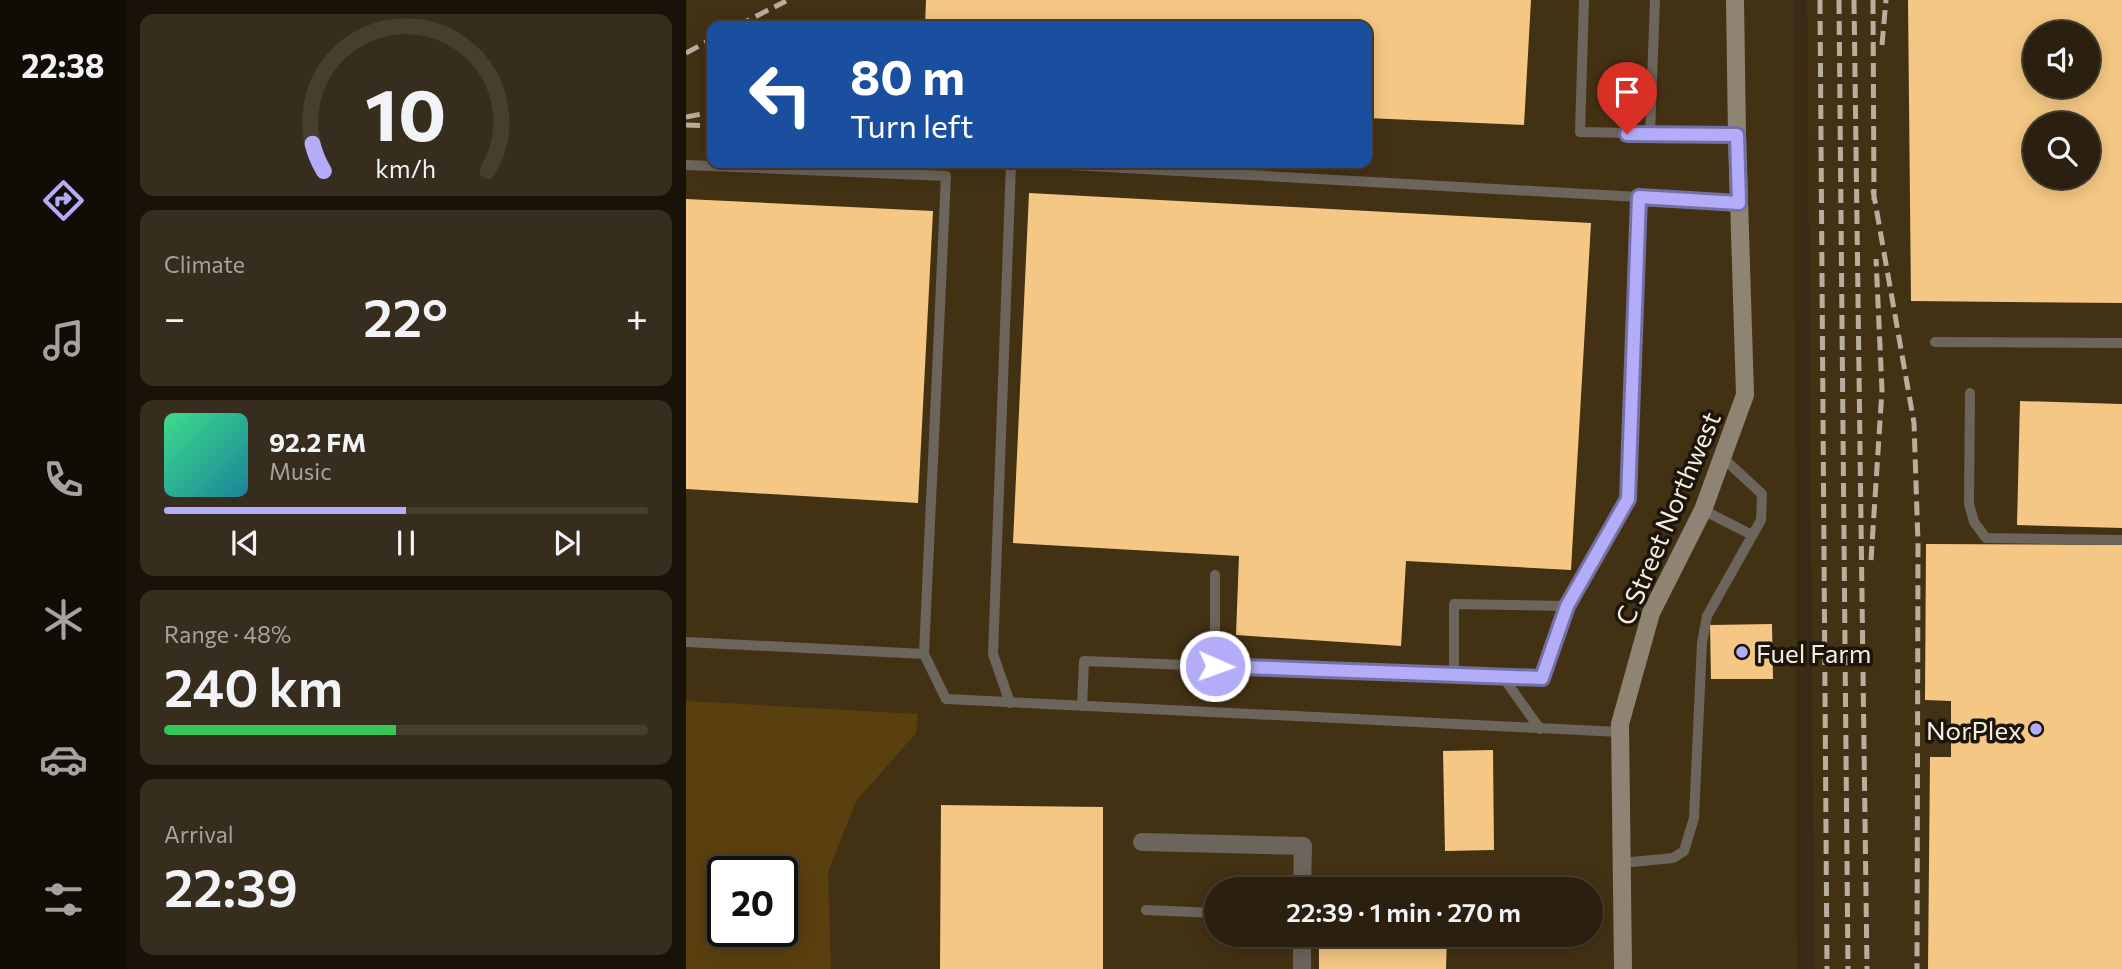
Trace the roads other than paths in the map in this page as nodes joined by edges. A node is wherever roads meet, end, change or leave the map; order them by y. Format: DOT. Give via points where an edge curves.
graph roads {
  1 [pos="1584,0"];
  2 [pos="1655,0"];
  3 [pos="1735,0"];
  4 [pos="1650,134"];
  5 [pos="1737,135"];
  6 [pos="686,165"];
  7 [pos="707,166"];
  8 [pos="757,168"];
  9 [pos="1011,168"];
  10 [pos="1124,168"];
  11 [pos="1639,197"];
  12 [pos="1739,203"];
  13 [pos="1934,342"];
  14 [pos="2122,344"];
  15 [pos="1970,393"];
  16 [pos="1723,458"];
  17 [pos="1703,510"];
  18 [pos="1752,535"];
  19 [pos="2122,540"];
  20 [pos="1215,575"];
  21 [pos="1567,606"];
  22 [pos="686,642"];
  23 [pos="924,654"];
  24 [pos="1215,666"];
  25 [pos="1454,676"];
  26 [pos="1503,677"];
  27 [pos="1010,703"];
  28 [pos="1082,706"];
  29 [pos="1540,729"];
  30 [pos="1620,732"];
  31 [pos="1142,842"];
  32 [pos="1622,863"];
  33 [pos="1303,877"];
  34 [pos="1146,910"];
  35 [pos="1204,912"];
  36 [pos="1302,947"];
  37 [pos="1302,969"];
  38 [pos="1623,969"];
  1 -- 4 [label="lane" via="1580,132"];
  2 -- 4 [label="lane"];
  3 -- 5 [label="street, C Street Northwest"];
  4 -- 5 [label="lane"];
  5 -- 12 [label="street, C Street Northwest"];
  6 -- 7 [label="lane"];
  8 -- 23 [label="lane" via="946,176"];
  9 -- 27 [label="lane" via="993,654"];
  10 -- 11 [label="lane"];
  11 -- 12 [label="lane"];
  11 -- 21 [label="lane" via="1628,499"];
  12 -- 16 [label="street, C Street Northwest" via="1745,395"];
  13 -- 14 [label="lane"];
  15 -- 19 [label="lane" via="1969,504 1974,522 1986,538"];
  16 -- 17 [label="street, C Street Northwest"];
  16 -- 18 [label="lane" via="1762,494 1761,520"];
  17 -- 18 [label="lane"];
  17 -- 30 [label="street, C Street Northwest" via="1651,613"];
  18 -- 32 [label="lane" via="1707,616 1694,818 1684,851 1673,858"];
  20 -- 24 [label="lane"];
  21 -- 25 [label="lane" via="1454,604"];
  21 -- 26 [label="lane" via="1542,678"];
  22 -- 23 [label="lane"];
  23 -- 27 [label="lane" via="946,699"];
  24 -- 25 [label="lane"];
  24 -- 28 [label="lane" via="1084,661"];
  25 -- 26 [label="lane"];
  26 -- 29 [label="lane"];
  27 -- 28 [label="lane"];
  28 -- 29 [label="lane"];
  29 -- 30 [label="lane"];
  30 -- 32 [label="street, C Street Northwest"];
  31 -- 33 [label="street" via="1303,846"];
  32 -- 38 [label="street, C Street Northwest"];
  34 -- 35 [label="lane"];
  36 -- 37 [label="street"];
}
